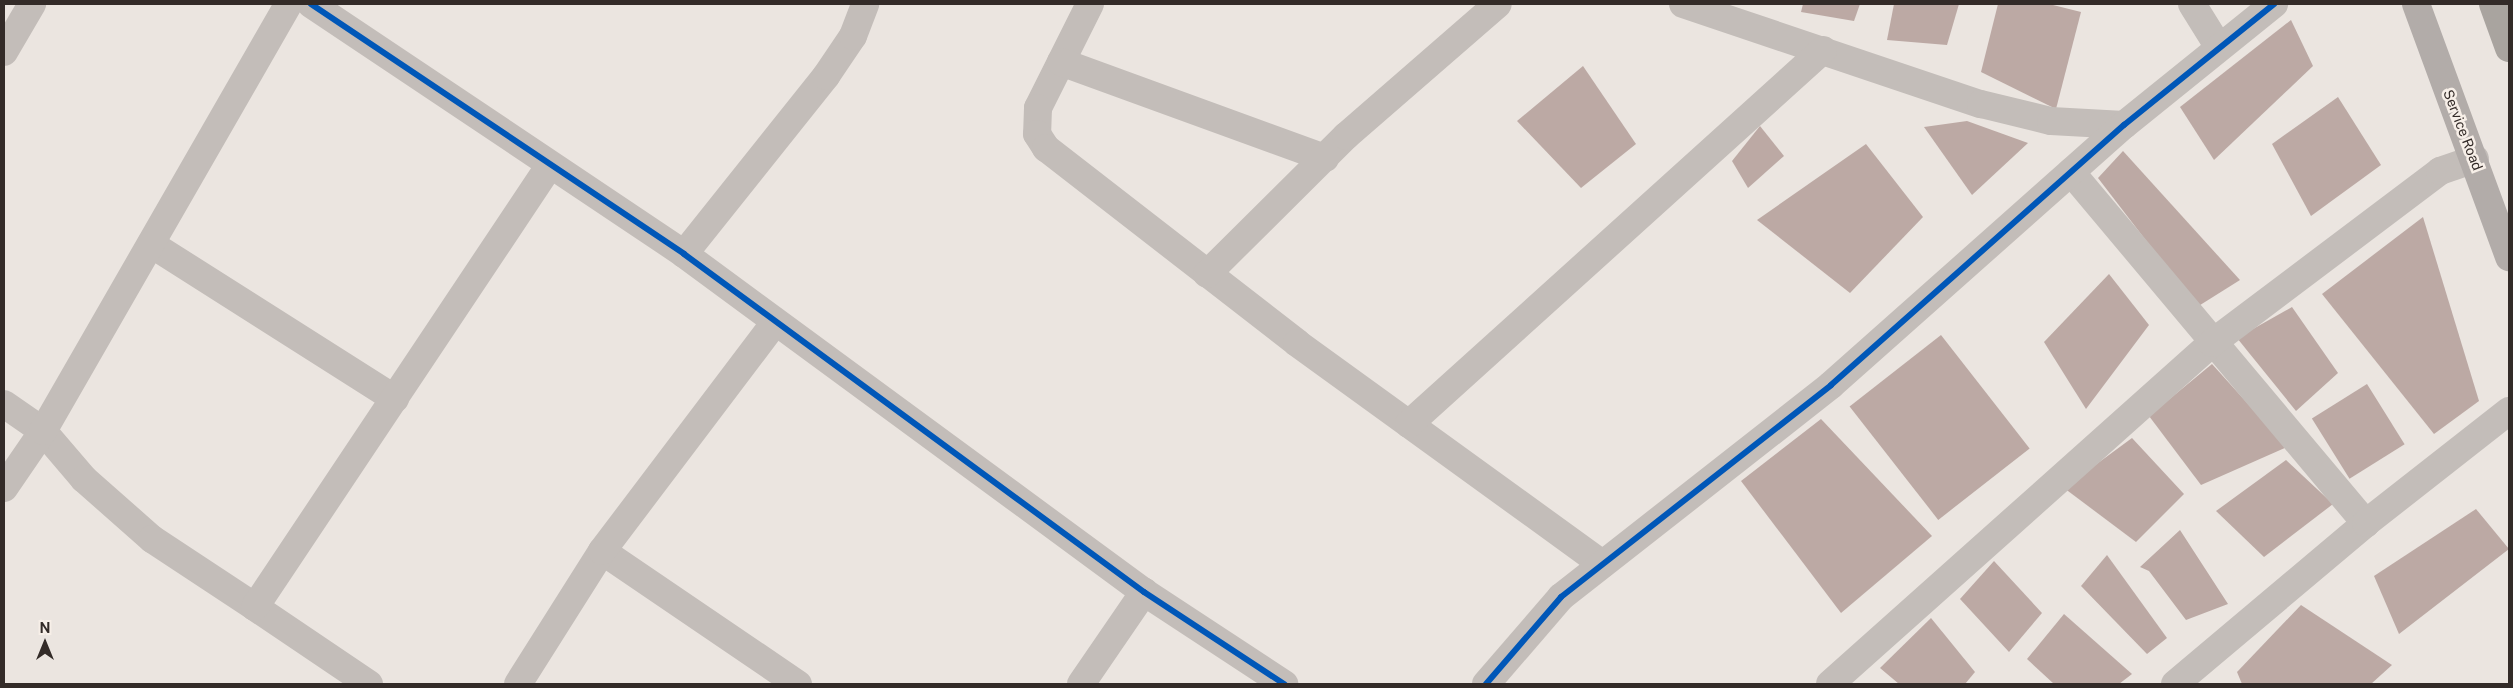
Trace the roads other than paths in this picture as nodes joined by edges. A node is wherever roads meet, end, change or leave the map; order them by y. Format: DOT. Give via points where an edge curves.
graph roads {
  1 [pos="32,4"];
  2 [pos="289,4"];
  3 [pos="311,4"];
  4 [pos="866,4"];
  5 [pos="1090,4"];
  6 [pos="1498,4"];
  7 [pos="1683,4"];
  8 [pos="2192,4"];
  9 [pos="2274,4"];
  10 [pos="2416,4"];
  11 [pos="2493,4"];
  12 [pos="2218,46"];
  13 [pos="2509,48"];
  14 [pos="1823,50"];
  15 [pos="4,52"];
  16 [pos="1061,62"];
  17 [pos="2124,125"];
  18 [pos="1326,158"];
  19 [pos="2474,159"];
  20 [pos="550,165"];
  21 [pos="2071,172"];
  22 [pos="151,244"];
  23 [pos="684,254"];
  24 [pos="2509,257"];
  25 [pos="1206,274"];
  26 [pos="775,322"];
  27 [pos="2212,343"];
  28 [pos="395,399"];
  29 [pos="4,404"];
  30 [pos="2509,411"];
  31 [pos="1409,424"];
  32 [pos="43,431"];
  33 [pos="4,488"];
  34 [pos="2366,523"];
  35 [pos="602,552"];
  36 [pos="1602,564"];
  37 [pos="1144,592"];
  38 [pos="255,607"];
  39 [pos="1847,680"];
  40 [pos="369,684"];
  41 [pos="518,684"];
  42 [pos="798,684"];
  43 [pos="1081,684"];
  44 [pos="1284,684"];
  45 [pos="1486,684"];
  46 [pos="2175,684"];
  1 -- 15 [label="street"];
  2 -- 22 [label="street"];
  3 -- 20 [label="street"];
  4 -- 23 [label="street" via="853,36 826,76"];
  5 -- 16 [label="street"];
  6 -- 18 [label="street"];
  7 -- 14 [label="street"];
  8 -- 12 [label="street"];
  9 -- 12 [label="street"];
  10 -- 19 [label="main road, Service Road"];
  11 -- 13 [label="highway"];
  12 -- 17 [label="street"];
  14 -- 17 [label="street" via="1989,106 2051,121"];
  14 -- 31 [label="street"];
  16 -- 18 [label="street"];
  16 -- 25 [label="street" via="1038,108 1037,134 1046,148"];
  17 -- 21 [label="street"];
  18 -- 25 [label="street"];
  19 -- 24 [label="main road, Service Road"];
  19 -- 27 [label="street" via="2440,171"];
  20 -- 23 [label="street"];
  20 -- 28 [label="street"];
  21 -- 27 [label="street"];
  21 -- 36 [label="street" via="1831,385 1676,511"];
  22 -- 28 [label="street"];
  22 -- 32 [label="street"];
  23 -- 26 [label="street"];
  25 -- 31 [label="street"];
  26 -- 35 [label="street"];
  26 -- 37 [label="street"];
  27 -- 34 [label="street"];
  27 -- 39 [label="street"];
  28 -- 38 [label="street"];
  29 -- 32 [label="street"];
  30 -- 34 [label="street"];
  31 -- 36 [label="street"];
  32 -- 33 [label="street"];
  32 -- 38 [label="street" via="84,479 152,539"];
  34 -- 46 [label="street"];
  35 -- 41 [label="street"];
  35 -- 42 [label="street"];
  36 -- 45 [label="street" via="1561,597"];
  37 -- 43 [label="street"];
  37 -- 44 [label="street"];
  38 -- 40 [label="street"];
}
